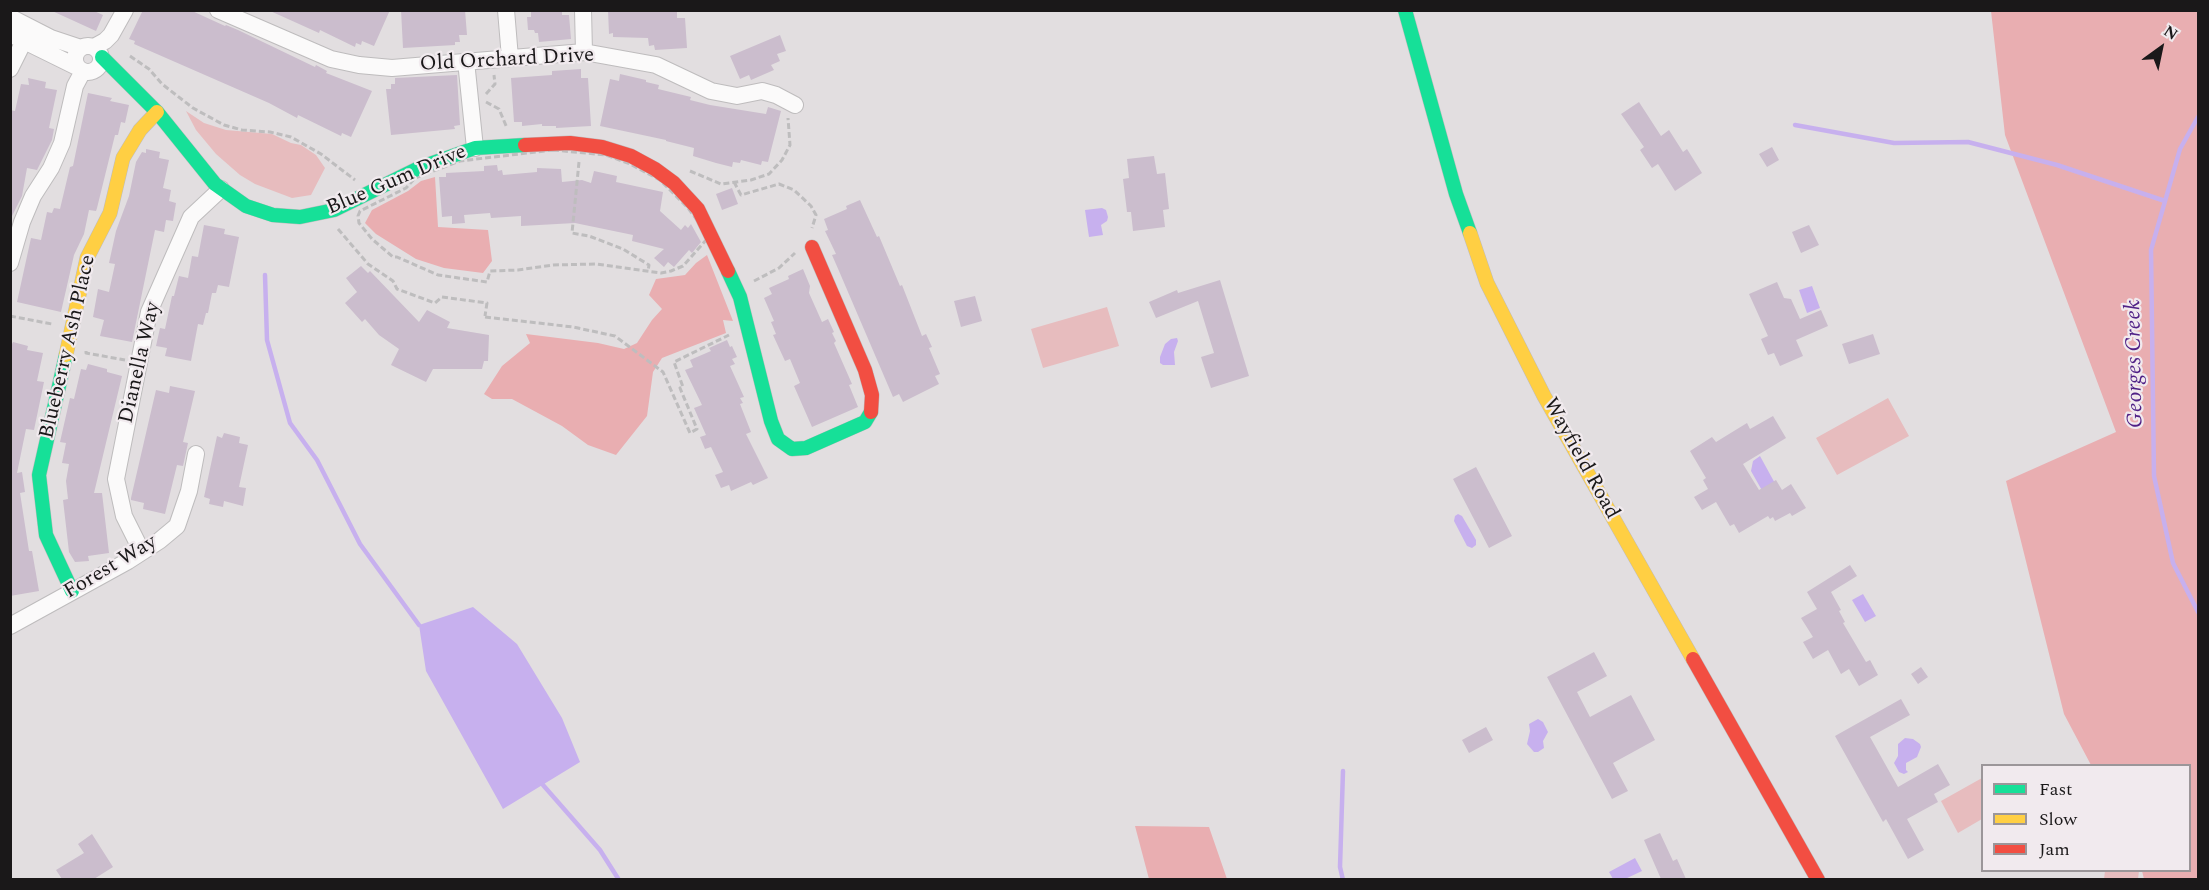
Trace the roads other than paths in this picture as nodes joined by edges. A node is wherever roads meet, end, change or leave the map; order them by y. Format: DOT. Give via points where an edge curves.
graph roads {
  1 [pos="125,10"];
  2 [pos="218,10"];
  3 [pos="506,10"];
  4 [pos="583,10"];
  5 [pos="1406,10"];
  6 [pos="10,17"];
  7 [pos="17,38"];
  8 [pos="584,52"];
  9 [pos="92,57"];
  10 [pos="510,58"];
  11 [pos="466,61"];
  12 [pos="10,69"];
  13 [pos="122,79"];
  14 [pos="791,109"];
  15 [pos="156,112"];
  16 [pos="475,148"];
  17 [pos="221,189"];
  18 [pos="812,247"];
  19 [pos="10,262"];
  20 [pos="196,454"];
  21 [pos="142,552"];
  22 [pos="72,591"];
  23 [pos="10,626"];
  24 [pos="1818,879"];
  1 -- 9 [label="street"];
  2 -- 11 [label="street, Old Orchard Drive" via="341,62 382,68"];
  3 -- 10 [label="street"];
  4 -- 8 [label="street"];
  5 -- 24 [label="street, Wayfield Road" via="1456,194 1487,283 1544,396"];
  6 -- 9 [label="street, Blue Gum Drive"];
  7 -- 9 [label="street, Blue Gum Drive"];
  7 -- 12 [label="street"];
  8 -- 10 [label="street, Old Orchard Drive"];
  8 -- 14 [label="street, Old Orchard Drive" via="656,65 711,91 737,96 762,91 776,95"];
  9 -- 13 [label="street, Blue Gum Drive"];
  9 -- 19 [label="street" via="75,86 62,143 29,205"];
  10 -- 11 [label="street, Old Orchard Drive"];
  11 -- 16 [label="street"];
  13 -- 15 [label="street, Blue Gum Drive"];
  15 -- 17 [label="street, Blue Gum Drive"];
  15 -- 22 [label="street, Blueberry Ash Place" via="123,158 110,213 87,258 39,475 46,535"];
  16 -- 17 [label="street, Blue Gum Drive" via="420,167 334,210 313,216 263,213"];
  16 -- 18 [label="street, Blue Gum Drive" via="570,143 602,147 631,156 674,183 698,209 714,238 740,297 771,421 778,439 792,449 806,448 865,422 872,411 865,370"];
  17 -- 21 [label="street, Dianella Way" via="191,217 150,312 116,479 124,516"];
  20 -- 21 [label="street, Forest Way" via="177,526"];
  21 -- 22 [label="street, Forest Way"];
  22 -- 23 [label="street, Forest Way"];
}
